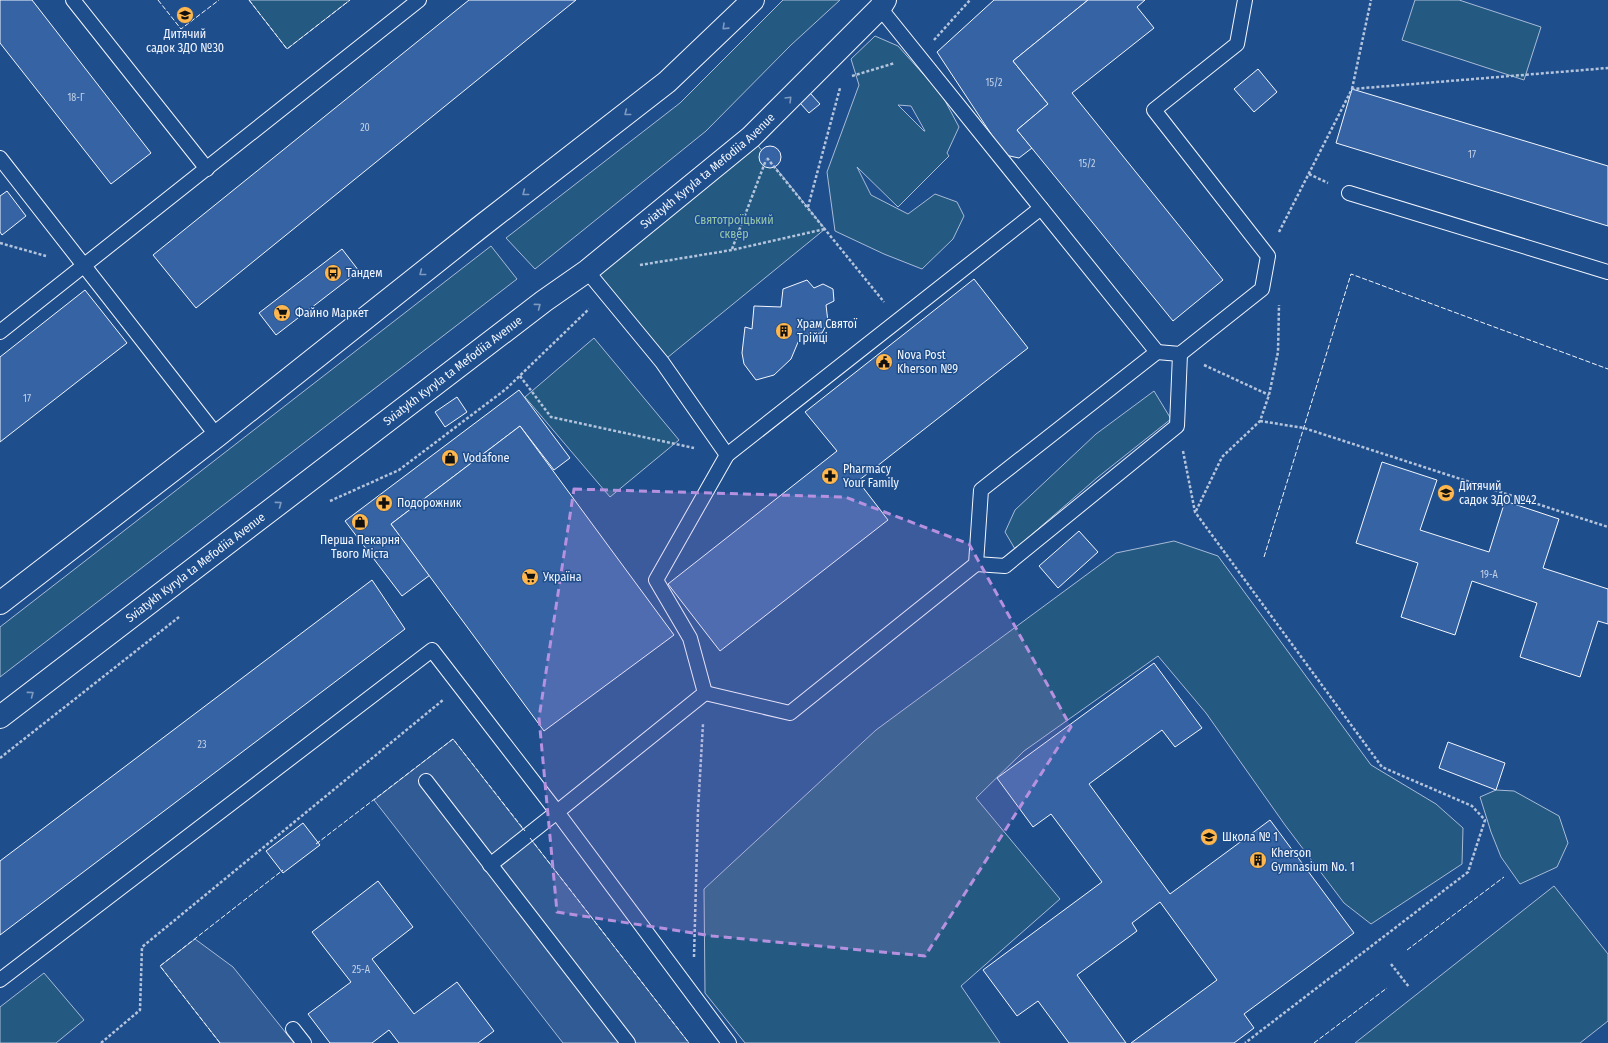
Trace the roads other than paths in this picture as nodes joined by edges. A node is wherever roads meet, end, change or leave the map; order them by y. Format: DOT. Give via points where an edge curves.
graph roads {
  1 [pos="73,0"];
  2 [pos="419,0"];
  3 [pos="753,0"];
  4 [pos="1246,0"];
  5 [pos="883,4"];
  6 [pos="0,158"];
  7 [pos="207,169"];
  8 [pos="1349,192"];
  9 [pos="1041,208"];
  10 [pos="84,266"];
  11 [pos="587,271"];
  12 [pos="1608,272"];
  13 [pos="0,332"];
  14 [pos="1156,352"];
  15 [pos="1180,354"];
  16 [pos="217,436"];
  17 [pos="727,455"];
  18 [pos="976,564"];
  19 [pos="0,603"];
  20 [pos="705,693"];
  21 [pos="0,717"];
  22 [pos="426,781"];
  23 [pos="557,812"];
  24 [pos="490,864"];
  25 [pos="0,980"];
  26 [pos="293,1028"];
  27 [pos="304,1043"];
  28 [pos="628,1043"];
  29 [pos="729,1043"];
  1 -- 7 [label="lane"];
  2 -- 7 [label="lane"];
  3 -- 16 [label="street, one-way" via="667,82 478,228"];
  4 -- 15 [label="lane" via="1237,44 1154,110 1268,256 1262,290"];
  5 -- 9 [label="lane" via="919,56"];
  11 -- 5 [label="street, Sviatykh Kyryla ta Mefodiia Avenue, one-way" via="751,137"];
  6 -- 10 [label="lane"];
  7 -- 10 [label="lane"];
  8 -- 12 [label="lane"];
  9 -- 14 [label="lane"];
  9 -- 17 [label="lane"];
  10 -- 13 [label="lane"];
  10 -- 16 [label="lane"];
  11 -- 17 [label="lane" via="662,362"];
  21 -- 11 [label="street, Sviatykh Kyryla ta Mefodiia Avenue, one-way" via="531,311"];
  14 -- 15 [label="lane"];
  14 -- 18 [label="lane" via="981,490"];
  15 -- 18 [label="lane" via="1177,426 1005,566"];
  16 -- 19 [label="street"];
  17 -- 20 [label="lane" via="656,580 690,638"];
  18 -- 20 [label="lane" via="790,713"];
  20 -- 23 [label="lane"];
  22 -- 24 [label="lane"];
  23 -- 24 [label="lane"];
  23 -- 25 [label="lane" via="432,650"];
  23 -- 29 [label="lane"];
  24 -- 28 [label="lane"];
  26 -- 27 [label="lane"];
}
